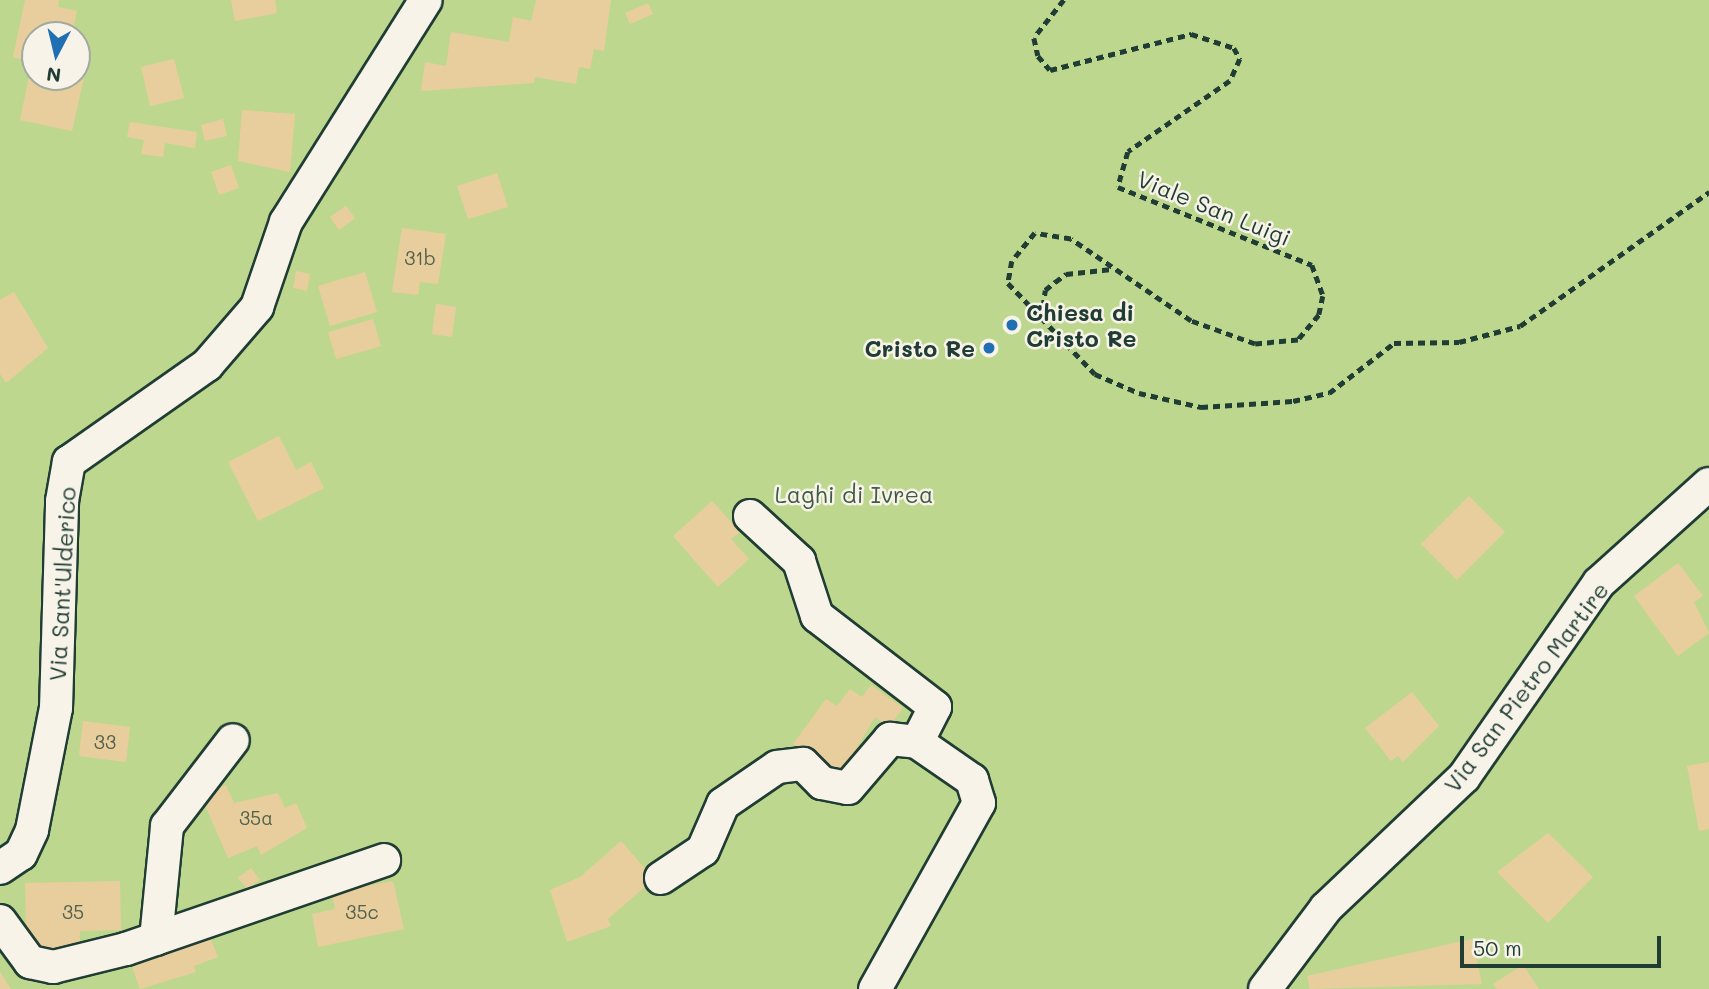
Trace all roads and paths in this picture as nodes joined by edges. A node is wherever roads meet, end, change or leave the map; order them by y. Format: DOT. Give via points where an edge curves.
graph roads {
  1 [pos="426,0"];
  2 [pos="1064,0"];
  3 [pos="1709,192"];
  4 [pos="1112,269"];
  5 [pos="1041,320"];
  6 [pos="1709,484"];
  7 [pos="750,516"];
  8 [pos="233,740"];
  9 [pos="917,742"];
  10 [pos="384,860"];
  11 [pos="0,868"];
  12 [pos="661,878"];
  13 [pos="0,921"];
  14 [pos="156,939"];
  15 [pos="875,989"];
  16 [pos="1265,989"];
  1 -- 11 [label="street, Via Sant'Ulderico" via="286,222 257,307 206,365 69,461 62,501 56,708 32,831 21,854"];
  2 -- 4 [label="path, Viale San Luigi" via="1034,38 1050,70 1191,34 1234,48 1240,59 1230,81 1128,152 1118,187 1312,265 1323,296 1319,315 1298,340 1255,345 1191,321"];
  3 -- 5 [label="path, Viale San Luigi" via="1520,326 1459,342 1394,343 1329,393 1293,401 1201,407 1139,393 1095,374"];
  4 -- 5 [label="path" via="1066,274 1045,290"];
  4 -- 5 [label="path, Viale San Luigi" via="1071,239 1035,233 1012,261 1008,283"];
  6 -- 16 [label="street, Via San Pietro Martire" via="1599,583 1464,777 1326,908"];
  7 -- 9 [label="street" via="799,561 817,615 935,707"];
  8 -- 14 [label="street" via="167,826"];
  9 -- 12 [label="street" via="890,739 848,788 822,783 803,764 777,767 723,804 703,850"];
  9 -- 15 [label="street" via="972,780 979,803"];
  10 -- 14 [label="street"];
  13 -- 14 [label="street" via="40,968"];
}
